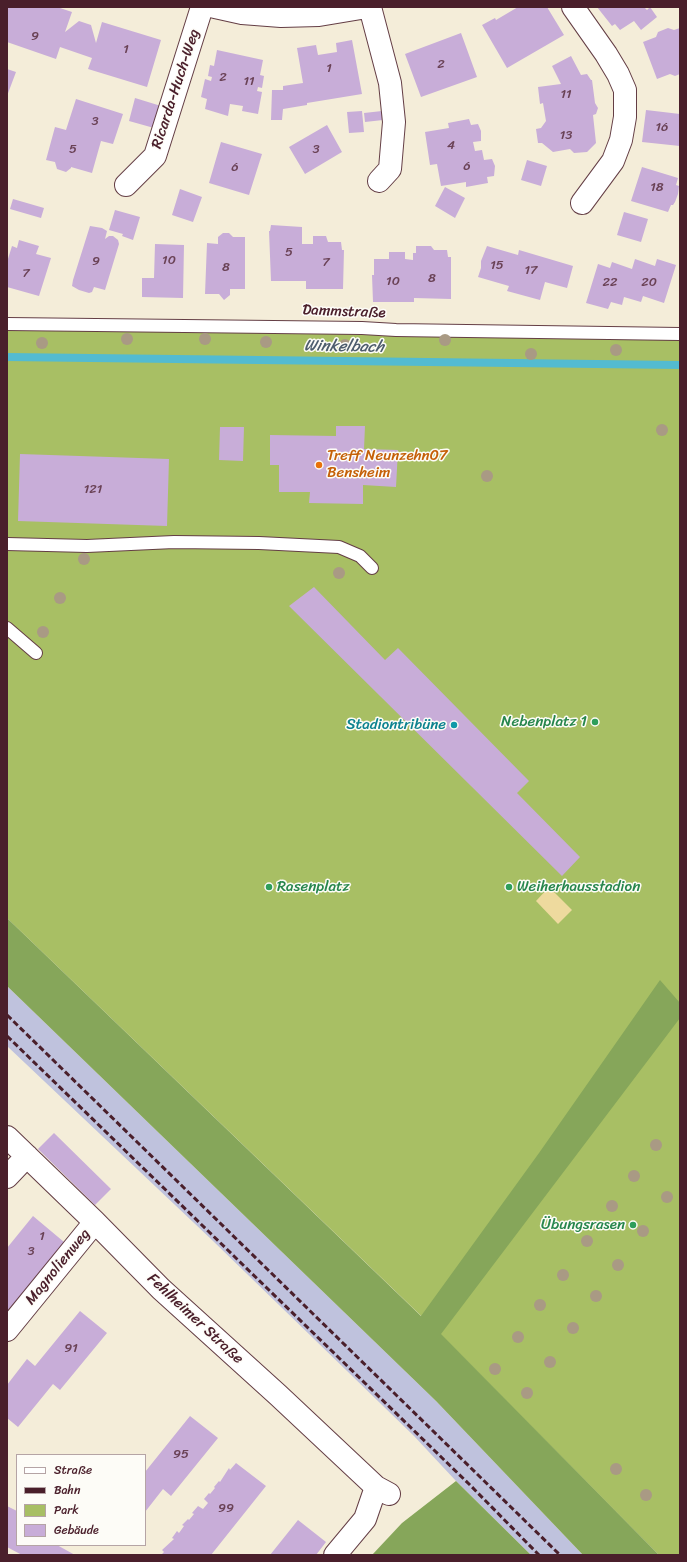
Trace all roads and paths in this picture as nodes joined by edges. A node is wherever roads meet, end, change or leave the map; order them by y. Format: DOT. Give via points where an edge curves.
graph roads {
  1 [pos="202,7"];
  2 [pos="215,7"];
  3 [pos="368,7"];
  4 [pos="572,7"];
  5 [pos="318,11"];
  6 [pos="379,180"];
  7 [pos="126,185"];
  8 [pos="582,203"];
  9 [pos="7,324"];
  10 [pos="680,334"];
  11 [pos="7,544"];
  12 [pos="372,568"];
  13 [pos="7,628"];
  14 [pos="36,654"];
  15 [pos="7,1137"];
  16 [pos="27,1156"];
  17 [pos="7,1177"];
  18 [pos="95,1222"];
  19 [pos="7,1330"];
  20 [pos="336,1555"];
  1 -- 7 [label="street, Ricarda-Huch-Weg" via="155,156"];
  2 -- 5 [label="street" via="242,13 281,16"];
  3 -- 5 [label="street"];
  3 -- 6 [label="street" via="390,83 394,122 390,169"];
  4 -- 8 [label="street" via="606,54 624,90 625,117 613,161"];
  9 -- 10 [label="lane, Dammstraße"];
  11 -- 12 [label="lane" via="87,546 174,542 339,546 360,556"];
  13 -- 14 [label="lane"];
  15 -- 16 [label="street, Fehlheimer Straße"];
  16 -- 17 [label="street"];
  16 -- 18 [label="street, Fehlheimer Straße"];
  18 -- 19 [label="street, Magnolienweg"];
  18 -- 20 [label="street, Fehlheimer Straße" via="161,1289 382,1490 365,1519"];
}
